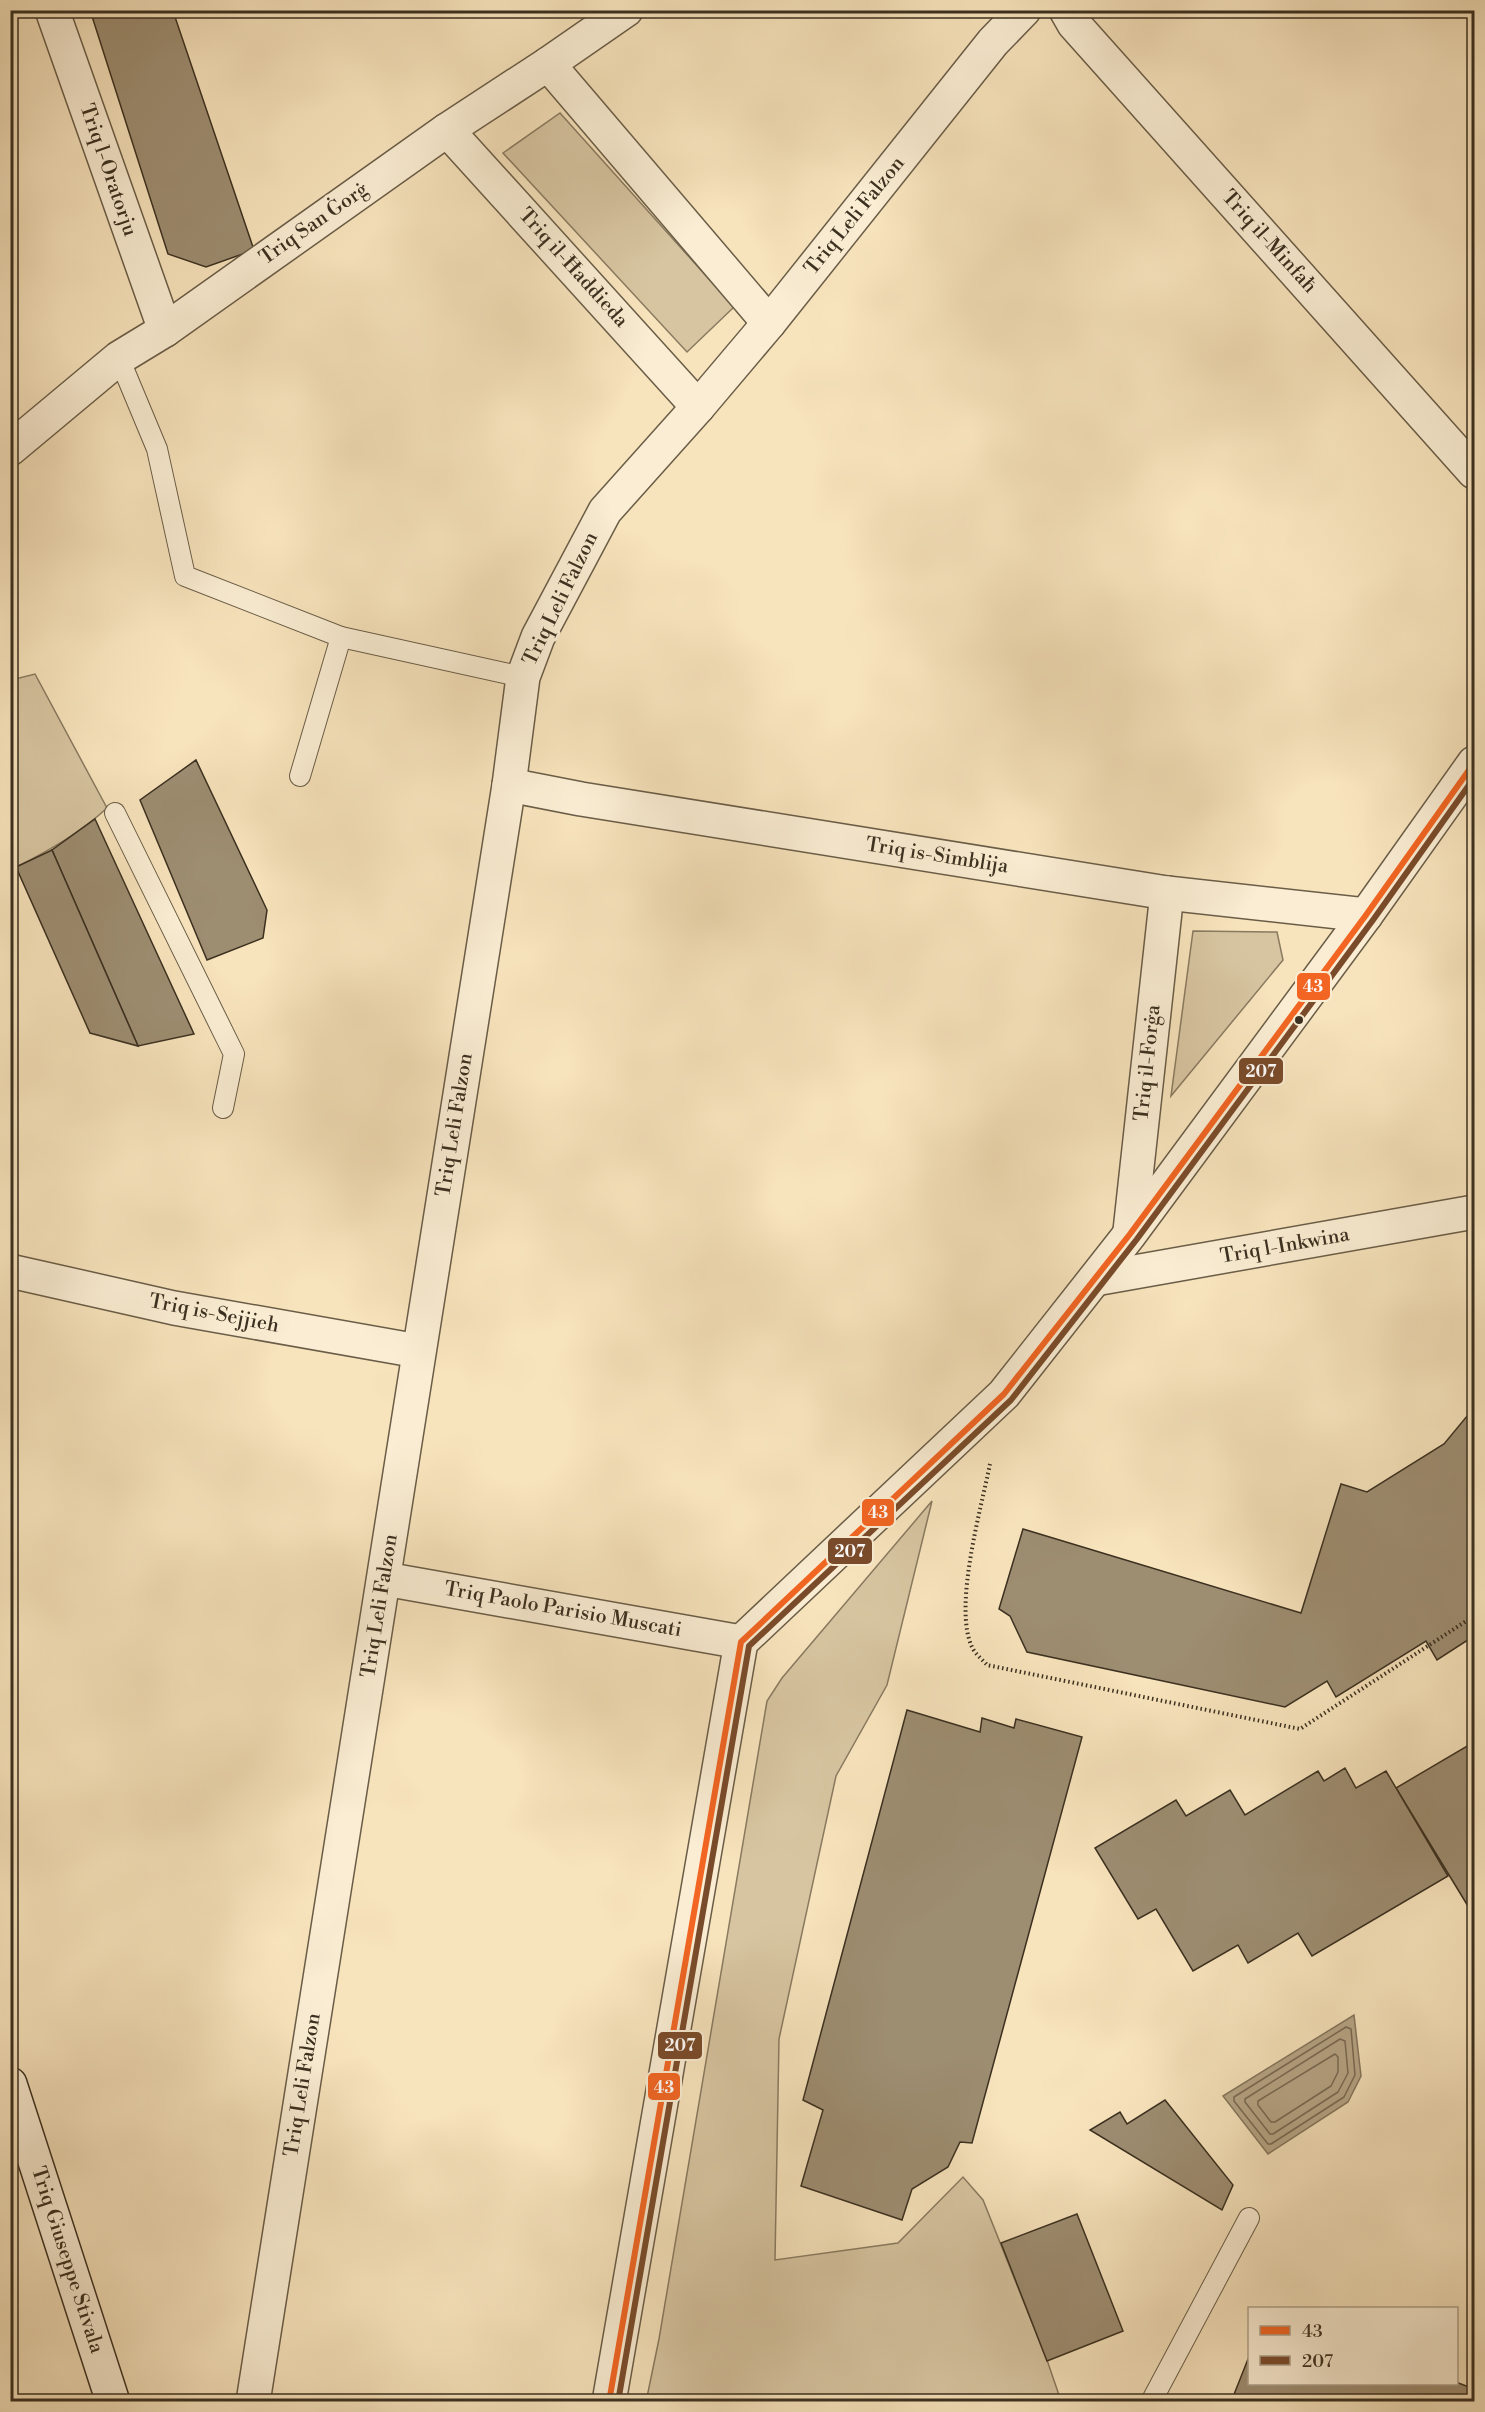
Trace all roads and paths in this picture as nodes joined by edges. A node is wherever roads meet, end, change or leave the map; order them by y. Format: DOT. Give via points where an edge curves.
graph roads {
  1 [pos="52,10"];
  2 [pos="626,10"];
  3 [pos="1024,10"];
  4 [pos="1066,10"];
  5 [pos="548,64"];
  6 [pos="447,130"];
  7 [pos="769,323"];
  8 [pos="165,330"];
  9 [pos="119,358"];
  10 [pos="698,407"];
  11 [pos="10,449"];
  12 [pos="1474,472"];
  13 [pos="341,637"];
  14 [pos="523,677"];
  15 [pos="1473,768"];
  16 [pos="300,776"];
  17 [pos="509,785"];
  18 [pos="115,813"];
  19 [pos="1167,893"];
  20 [pos="1366,915"];
  21 [pos="223,1108"];
  22 [pos="1474,1212"];
  23 [pos="1130,1234"];
  24 [pos="10,1271"];
  25 [pos="1095,1280"];
  26 [pos="418,1352"];
  27 [pos="991,1462"];
  28 [pos="384,1579"];
  29 [pos="1474,1616"];
  30 [pos="741,1642"];
  31 [pos="10,2084"];
  32 [pos="1249,2218"];
  33 [pos="113,2402"];
  34 [pos="253,2402"];
  35 [pos="609,2402"];
  36 [pos="1151,2402"];
  1 -- 8 [label="street, Triq l-Oratorju"];
  2 -- 5 [label="street, Triq San Ġorġ"];
  3 -- 7 [label="street, Triq Leli Falzon" via="993,42"];
  4 -- 12 [label="street, Triq il-Minfaħ" via="1089,41"];
  5 -- 6 [label="street, Triq San Ġorġ"];
  5 -- 7 [label="street"];
  6 -- 8 [label="street, Triq San Ġorġ"];
  6 -- 10 [label="street, Triq il-Ħaddieda"];
  7 -- 10 [label="street, Triq Leli Falzon"];
  8 -- 9 [label="street, Triq San Ġorġ"];
  9 -- 11 [label="street, Triq San Ġorġ"];
  9 -- 13 [label="lane" via="157,449 185,576"];
  10 -- 14 [label="street, Triq Leli Falzon" via="605,511 538,637"];
  13 -- 14 [label="lane"];
  13 -- 16 [label="lane"];
  14 -- 17 [label="street, Triq Leli Falzon"];
  15 -- 20 [label="street"];
  17 -- 19 [label="street, Triq is-Simblija"];
  17 -- 26 [label="street, Triq Leli Falzon"];
  18 -- 21 [label="lane" via="234,1054"];
  19 -- 20 [label="street, Triq is-Simblija"];
  19 -- 23 [label="street, Triq il-Forġa"];
  20 -- 23 [label="street"];
  22 -- 25 [label="street, Triq l-Inkwina"];
  23 -- 25 [label="street"];
  24 -- 26 [label="street, Triq is-Sejjieh" via="174,1308"];
  25 -- 30 [label="street" via="1004,1394"];
  26 -- 28 [label="street, Triq Leli Falzon"];
  27 -- 29 [label="path" via="966,1586 964,1617 972,1648 987,1665 1300,1729"];
  28 -- 30 [label="street, Triq Paolo Parisio Muscati"];
  28 -- 34 [label="street, Triq Leli Falzon"];
  30 -- 35 [label="street"];
  31 -- 33 [label="street, Triq Giuseppe Stivala"];
  32 -- 36 [label="lane"];
}
